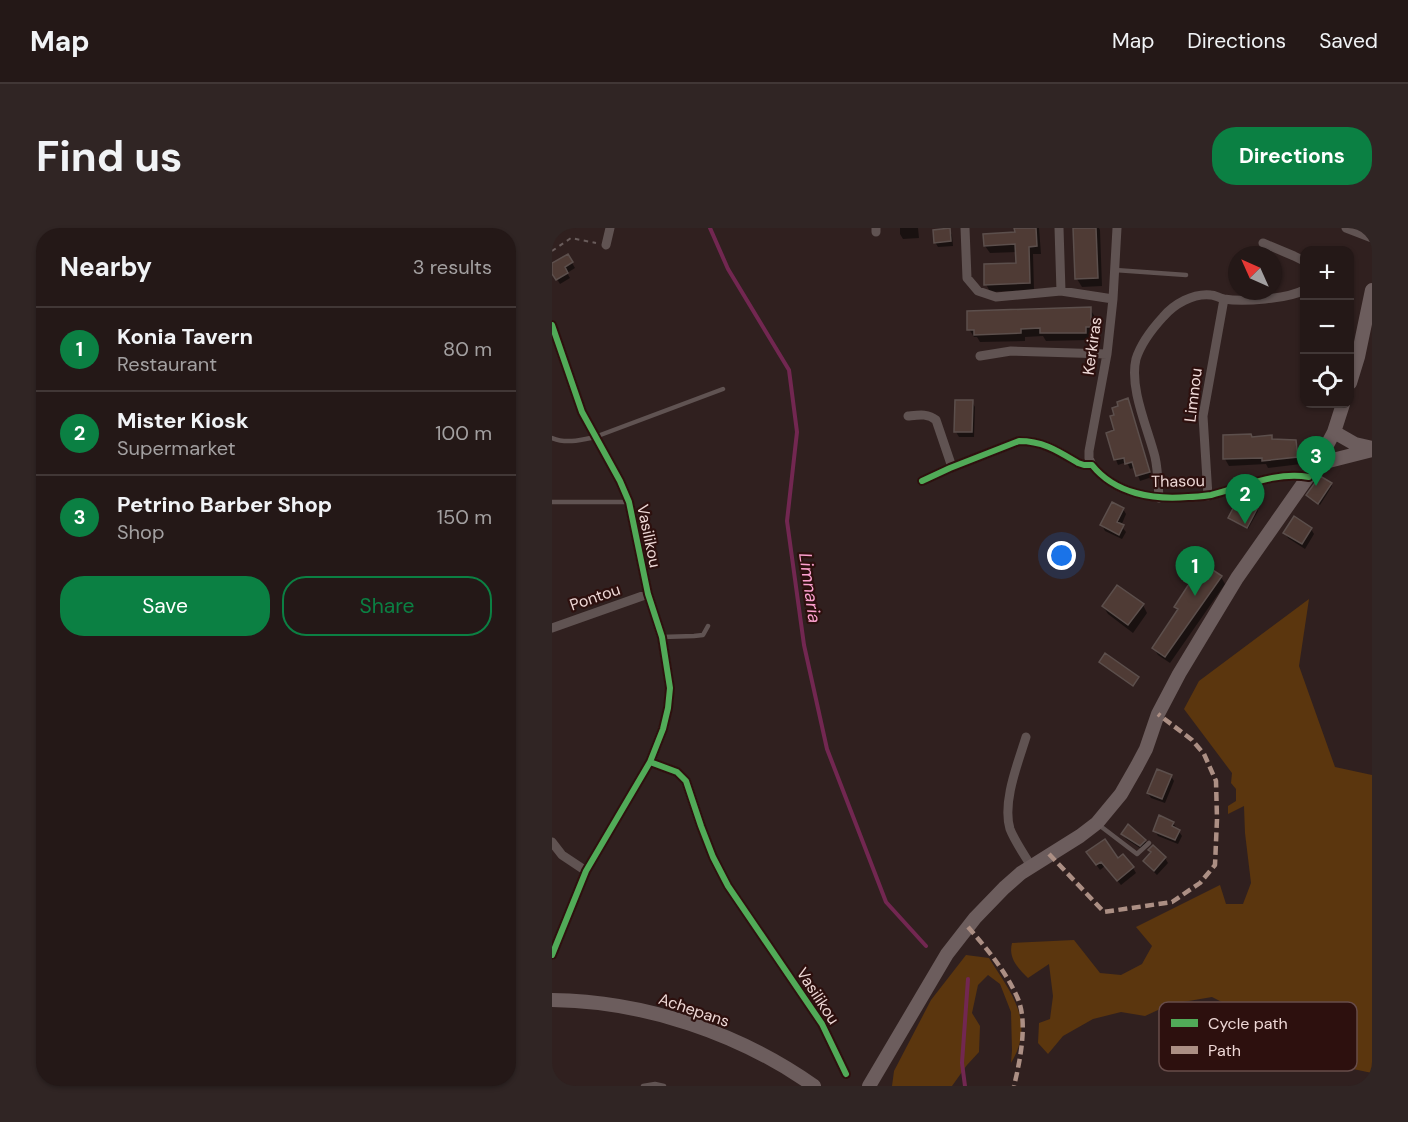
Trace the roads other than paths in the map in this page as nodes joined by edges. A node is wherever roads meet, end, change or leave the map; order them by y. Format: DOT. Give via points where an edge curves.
graph roads {
  1 [pos="610,228"];
  2 [pos="965,228"];
  3 [pos="1059,228"];
  4 [pos="1117,228"];
  5 [pos="1346,228"];
  6 [pos="1372,238"];
  7 [pos="1263,243"];
  8 [pos="606,245"];
  9 [pos="1300,258"];
  10 [pos="1115,270"];
  11 [pos="1186,275"];
  12 [pos="1372,290"];
  13 [pos="1061,291"];
  14 [pos="1300,293"];
  15 [pos="1113,299"];
  16 [pos="1224,299"];
  17 [pos="552,325"];
  18 [pos="1107,354"];
  19 [pos="981,356"];
  20 [pos="1354,370"];
  21 [pos="723,389"];
  22 [pos="1342,408"];
  23 [pos="908,416"];
  24 [pos="1334,432"];
  25 [pos="596,437"];
  26 [pos="552,438"];
  27 [pos="1372,449"];
  28 [pos="1317,464"];
  29 [pos="1092,465"];
  30 [pos="952,467"];
  31 [pos="1309,477"];
  32 [pos="922,481"];
  33 [pos="1208,496"];
  34 [pos="1159,498"];
  35 [pos="552,502"];
  36 [pos="629,502"];
  37 [pos="648,594"];
  38 [pos="708,626"];
  39 [pos="552,628"];
  40 [pos="662,637"];
  41 [pos="1026,737"];
  42 [pos="650,762"];
  43 [pos="1097,823"];
  44 [pos="552,842"];
  45 [pos="1149,843"];
  46 [pos="1031,866"];
  47 [pos="586,872"];
  48 [pos="552,955"];
  49 [pos="552,1000"];
  50 [pos="846,1074"];
  51 [pos="643,1086"];
  52 [pos="664,1086"];
  53 [pos="814,1086"];
  54 [pos="869,1086"];
  1 -- 8 [label="street"];
  2 -- 13 [label="street" via="967,278 978,291 996,297"];
  3 -- 13 [label="street"];
  4 -- 10 [label="street, Kerkiras"];
  5 -- 6 [label="street"];
  7 -- 9 [label="street"];
  10 -- 11 [label="lane"];
  10 -- 15 [label="street, Kerkiras"];
  12 -- 20 [label="main road"];
  13 -- 15 [label="street"];
  14 -- 16 [label="street" via="1251,300"];
  15 -- 18 [label="street, Kerkiras"];
  16 -- 33 [label="street, Limnou" via="1203,416"];
  16 -- 34 [label="street" via="1197,296 1172,308 1144,341 1136,360 1137,393 1155,457"];
  17 -- 25 [label="street, Vasilikou" via="582,412"];
  18 -- 19 [label="street" via="1011,351"];
  18 -- 29 [label="street, Kerkiras" via="1089,451"];
  21 -- 25 [label="lane"];
  22 -- 24 [label="main road"];
  23 -- 30 [label="street" via="934,417"];
  24 -- 27 [label="main road"];
  24 -- 28 [label="main road"];
  25 -- 26 [label="lane" via="574,441"];
  25 -- 36 [label="street, Vasilikou"];
  27 -- 28 [label="main road"];
  28 -- 31 [label="main road"];
  29 -- 30 [label="street, Thasou" via="1078,463 1042,444 1018,441"];
  29 -- 34 [label="street, Thasou" via="1122,489"];
  30 -- 32 [label="street, Thasou"];
  31 -- 33 [label="street, Thasou" via="1282,475"];
  31 -- 43 [label="main road" via="1218,608 1158,714 1130,780"];
  33 -- 34 [label="street, Thasou"];
  35 -- 36 [label="lane"];
  36 -- 37 [label="street, Vasilikou"];
  37 -- 39 [label="street, Pontou"];
  37 -- 40 [label="street, Vasilikou"];
  38 -- 40 [label="lane" via="703,635"];
  40 -- 42 [label="street, Vasilikou" via="670,687 668,708"];
  41 -- 46 [label="street" via="1012,783 1008,815 1010,828"];
  42 -- 47 [label="street, Vasilikou"];
  42 -- 50 [label="street, Vasilikou" via="677,772 686,781 713,857 728,886 822,1024"];
  43 -- 45 [label="lane" via="1137,854"];
  43 -- 46 [label="main road"];
  44 -- 47 [label="street" via="562,855"];
  46 -- 54 [label="main road" via="1004,888 962,933"];
  47 -- 48 [label="street, Vasilikou"];
  49 -- 53 [label="main road, Achepans" via="606,1004 690,1024 760,1054"];
  51 -- 52 [label="lane"];
}
